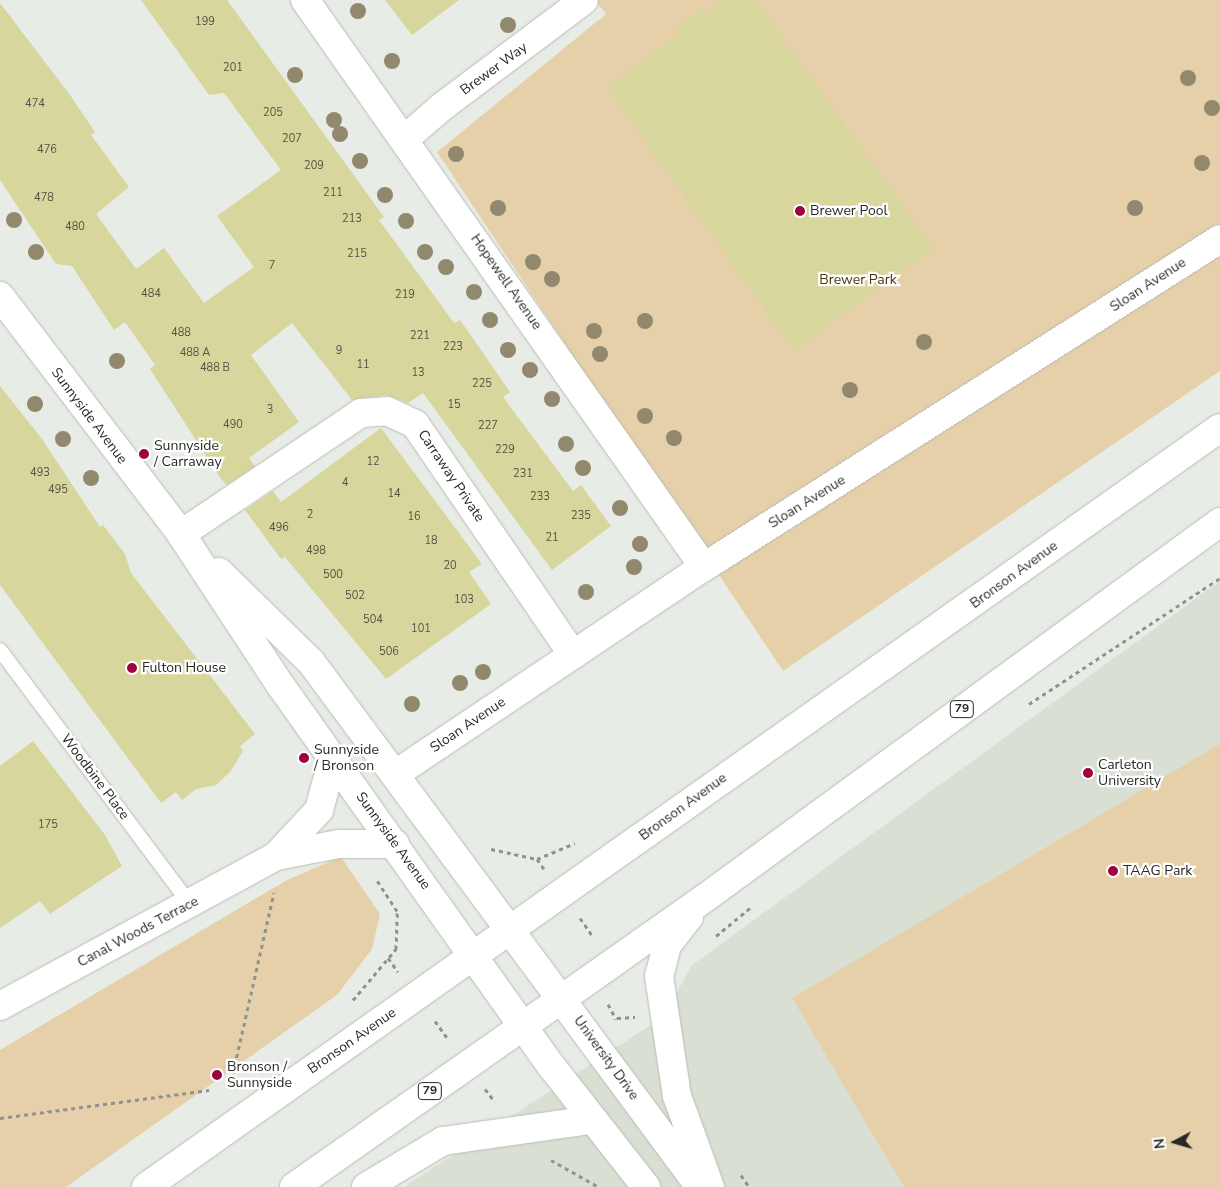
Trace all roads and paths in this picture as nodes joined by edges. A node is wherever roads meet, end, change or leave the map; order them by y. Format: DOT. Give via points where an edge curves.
graph roads {
  1 [pos="305,0"];
  2 [pos="584,0"];
  3 [pos="406,138"];
  4 [pos="1220,238"];
  5 [pos="0,296"];
  6 [pos="1220,428"];
  7 [pos="1220,522"];
  8 [pos="181,534"];
  9 [pos="704,567"];
  10 [pos="1220,578"];
  11 [pos="0,650"];
  12 [pos="573,656"];
  13 [pos="1025,707"];
  14 [pos="333,758"];
  15 [pos="397,773"];
  16 [pos="584,838"];
  17 [pos="396,844"];
  18 [pos="487,848"];
  19 [pos="276,856"];
  20 [pos="705,898"];
  21 [pos="758,902"];
  22 [pos="190,904"];
  23 [pos="512,929"];
  24 [pos="713,939"];
  25 [pos="474,955"];
  26 [pos="561,997"];
  27 [pos="0,1006"];
  28 [pos="638,1017"];
  29 [pos="617,1018"];
  30 [pos="522,1024"];
  31 [pos="233,1073"];
  32 [pos="209,1090"];
  33 [pos="0,1118"];
  34 [pos="591,1120"];
  35 [pos="740,1172"];
  36 [pos="146,1187"];
  37 [pos="294,1187"];
  38 [pos="366,1187"];
  39 [pos="646,1187"];
  40 [pos="700,1187"];
  41 [pos="710,1187"];
  42 [pos="749,1187"];
  1 -- 3 [label="street, Hopewell Avenue"];
  2 -- 3 [label="street, Brewer Way" via="443,106"];
  3 -- 9 [label="street, Hopewell Avenue"];
  4 -- 9 [label="street, Sloan Avenue"];
  5 -- 8 [label="street, Sunnyside Avenue"];
  6 -- 23 [label="street, Bronson Avenue"];
  7 -- 20 [label="street, 79"];
  8 -- 12 [label="street, Carraway Private" via="361,413 387,411 414,424"];
  8 -- 14 [label="street, Sunnyside Avenue"];
  8 -- 15 [label="street, Sunnyside Avenue" via="311,662"];
  9 -- 12 [label="street, Sloan Avenue"];
  10 -- 13 [label="path"];
  11 -- 22 [label="lane, Woodbine Place"];
  12 -- 15 [label="street, Sloan Avenue"];
  14 -- 17 [label="street, Sunnyside Avenue"];
  14 -- 19 [label="street, Canal Woods Terrace" via="319,810"];
  15 -- 23 [label="street, Sunnyside Avenue"];
  16 -- 18 [label="path" via="537,859"];
  17 -- 19 [label="street, Canal Woods Terrace" via="339,844"];
  17 -- 25 [label="street, Sunnyside Avenue"];
  19 -- 22 [label="street, Canal Woods Terrace"];
  19 -- 31 [label="path" via="274,894"];
  20 -- 26 [label="street, 79"];
  20 -- 41 [label="street" via="667,944 659,976 677,1096"];
  21 -- 24 [label="path"];
  22 -- 27 [label="street, Canal Woods Terrace"];
  23 -- 25 [label="street, Bronson Avenue"];
  23 -- 26 [label="street, University Drive"];
  25 -- 30 [label="street, Sunnyside Avenue"];
  25 -- 36 [label="street, Bronson Avenue"];
  26 -- 30 [label="street, 79"];
  26 -- 40 [label="street, University Drive"];
  28 -- 29 [label="path"];
  30 -- 34 [label="street"];
  30 -- 37 [label="street, 79"];
  32 -- 33 [label="path"];
  34 -- 38 [label="street" via="449,1139 431,1145"];
  34 -- 39 [label="street"];
  35 -- 42 [label="path"];
}
